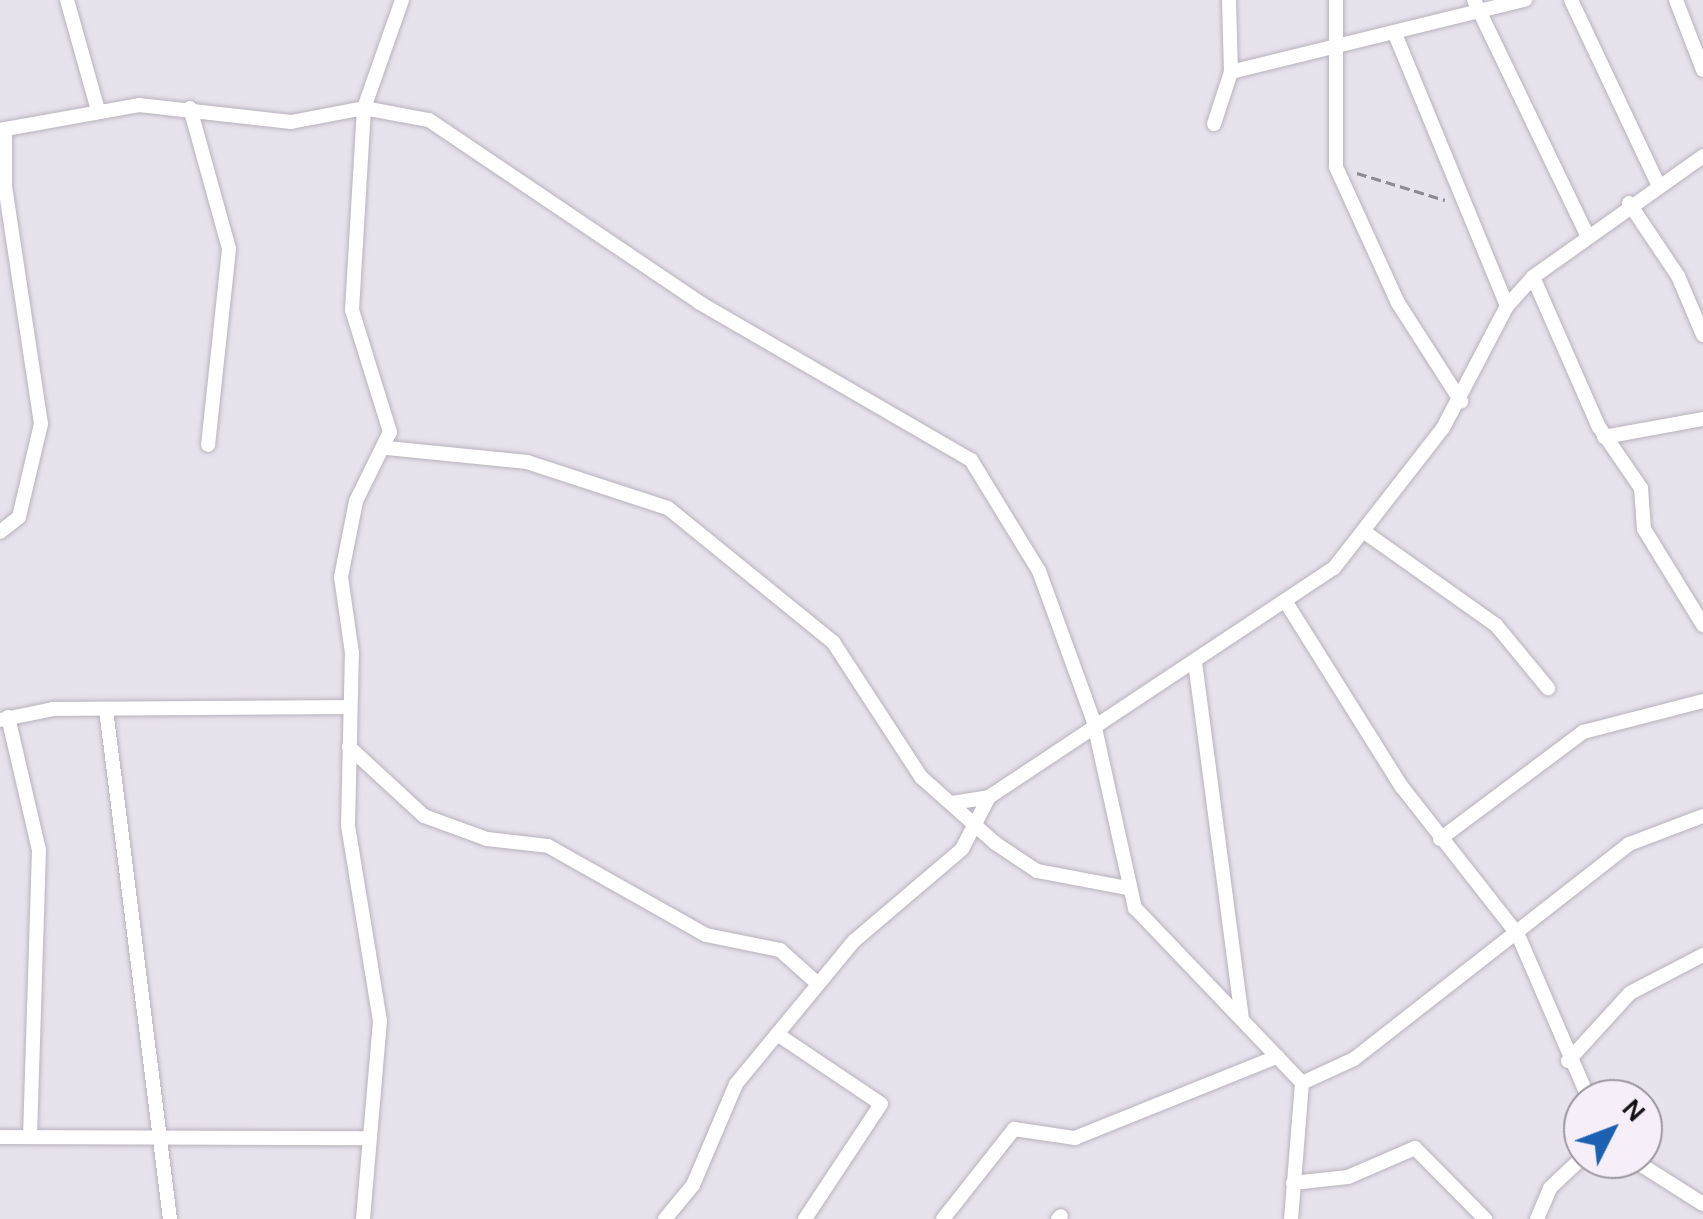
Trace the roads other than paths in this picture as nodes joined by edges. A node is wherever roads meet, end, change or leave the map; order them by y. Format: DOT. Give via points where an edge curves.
graph roads {
  1 [pos="67,0"];
  2 [pos="402,0"];
  3 [pos="1229,0"];
  4 [pos="1336,0"];
  5 [pos="1525,0"];
  6 [pos="1571,0"];
  7 [pos="1676,0"];
  8 [pos="1478,6"];
  9 [pos="1395,34"];
  10 [pos="1336,42"];
  11 [pos="1703,70"];
  12 [pos="1231,72"];
  13 [pos="190,108"];
  14 [pos="364,108"];
  15 [pos="98,110"];
  16 [pos="1214,124"];
  17 [pos="2,130"];
  18 [pos="1703,156"];
  19 [pos="1658,184"];
  20 [pos="2,186"];
  21 [pos="1629,203"];
  22 [pos="1586,232"];
  23 [pos="1533,278"];
  24 [pos="1508,306"];
  25 [pos="1703,335"];
  26 [pos="1461,401"];
  27 [pos="1703,419"];
  28 [pos="1604,437"];
  29 [pos="208,445"];
  30 [pos="386,448"];
  31 [pos="0,532"];
  32 [pos="1366,533"];
  33 [pos="1287,604"];
  34 [pos="1703,624"];
  35 [pos="1194,662"];
  36 [pos="1548,688"];
  37 [pos="1703,701"];
  38 [pos="347,707"];
  39 [pos="106,709"];
  40 [pos="4,718"];
  41 [pos="1094,720"];
  42 [pos="349,747"];
  43 [pos="989,797"];
  44 [pos="952,803"];
  45 [pos="1703,816"];
  46 [pos="972,824"];
  47 [pos="1440,839"];
  48 [pos="995,843"];
  49 [pos="962,849"];
  50 [pos="1127,888"];
  51 [pos="1518,934"];
  52 [pos="1703,956"];
  53 [pos="818,984"];
  54 [pos="1242,1020"];
  55 [pos="777,1034"];
  56 [pos="1277,1057"];
  57 [pos="1568,1060"];
  58 [pos="1578,1079"];
  59 [pos="1302,1083"];
  60 [pos="0,1136"];
  61 [pos="30,1137"];
  62 [pos="367,1138"];
  63 [pos="153,1140"];
  64 [pos="1563,1176"];
  65 [pos="1663,1179"];
  66 [pos="1293,1183"];
  67 [pos="1703,1204"];
  68 [pos="1296,1217"];
  69 [pos="170,1219"];
  70 [pos="363,1219"];
  71 [pos="665,1219"];
  72 [pos="805,1219"];
  73 [pos="943,1219"];
  74 [pos="1486,1219"];
  75 [pos="1537,1219"];
  1 -- 15 [label="street"];
  2 -- 14 [label="street"];
  3 -- 12 [label="street"];
  4 -- 10 [label="street"];
  5 -- 8 [label="street"];
  6 -- 19 [label="street"];
  7 -- 11 [label="street"];
  8 -- 9 [label="street"];
  8 -- 22 [label="street"];
  9 -- 10 [label="street"];
  9 -- 24 [label="street" via="1458,202"];
  10 -- 12 [label="street"];
  10 -- 26 [label="street" via="1336,167 1398,303"];
  12 -- 16 [label="street"];
  13 -- 14 [label="street" via="290,122"];
  13 -- 15 [label="street"];
  13 -- 29 [label="street" via="229,249"];
  14 -- 30 [label="street" via="352,310 390,415"];
  14 -- 41 [label="street" via="429,120 496,157 700,303 971,460 1040,571"];
  15 -- 17 [label="street"];
  17 -- 20 [label="street"];
  18 -- 19 [label="street"];
  19 -- 21 [label="street"];
  20 -- 31 [label="street" via="41,424 18,516"];
  21 -- 22 [label="street"];
  21 -- 25 [label="street" via="1678,276"];
  22 -- 23 [label="street"];
  23 -- 24 [label="street"];
  23 -- 28 [label="street"];
  24 -- 26 [label="street"];
  26 -- 32 [label="street"];
  27 -- 28 [label="street"];
  28 -- 34 [label="street" via="1641,488 1644,529"];
  30 -- 38 [label="street" via="356,500 342,554"];
  30 -- 44 [label="street" via="508,458 668,508 833,642 896,746"];
  32 -- 33 [label="street"];
  32 -- 36 [label="street" via="1496,625"];
  33 -- 35 [label="street"];
  33 -- 47 [label="street"];
  35 -- 41 [label="street"];
  35 -- 54 [label="street"];
  37 -- 47 [label="street" via="1583,732"];
  38 -- 39 [label="street"];
  38 -- 42 [label="street"];
  39 -- 40 [label="street"];
  39 -- 63 [label="street"];
  40 -- 61 [label="street" via="39,850"];
  41 -- 43 [label="street"];
  41 -- 50 [label="street"];
  42 -- 53 [label="street" via="424,816 487,839 548,846 706,935 780,950"];
  42 -- 62 [label="street" via="348,826 380,1021"];
  43 -- 44 [label="street"];
  43 -- 46 [label="street"];
  44 -- 46 [label="street"];
  45 -- 51 [label="street" via="1629,844"];
  46 -- 48 [label="street"];
  46 -- 49 [label="street"];
  47 -- 51 [label="street"];
  48 -- 49 [label="street"];
  48 -- 50 [label="street" via="1036,871"];
  49 -- 53 [label="street"];
  50 -- 54 [label="street" via="1146,923"];
  51 -- 57 [label="street"];
  51 -- 59 [label="street" via="1354,1059"];
  52 -- 57 [label="street" via="1630,993"];
  53 -- 55 [label="street"];
  54 -- 56 [label="street"];
  55 -- 71 [label="street" via="736,1084 693,1185"];
  55 -- 72 [label="street" via="881,1104"];
  56 -- 59 [label="street"];
  56 -- 73 [label="street" via="1075,1138 1014,1129"];
  57 -- 58 [label="street"];
  59 -- 66 [label="street"];
  60 -- 61 [label="street"];
  61 -- 63 [label="street"];
  62 -- 63 [label="street"];
  62 -- 70 [label="street"];
  63 -- 69 [label="street"];
  64 -- 75 [label="street"];
  65 -- 67 [label="street"];
  66 -- 68 [label="street"];
  66 -- 74 [label="street" via="1348,1177 1415,1148"];
}
